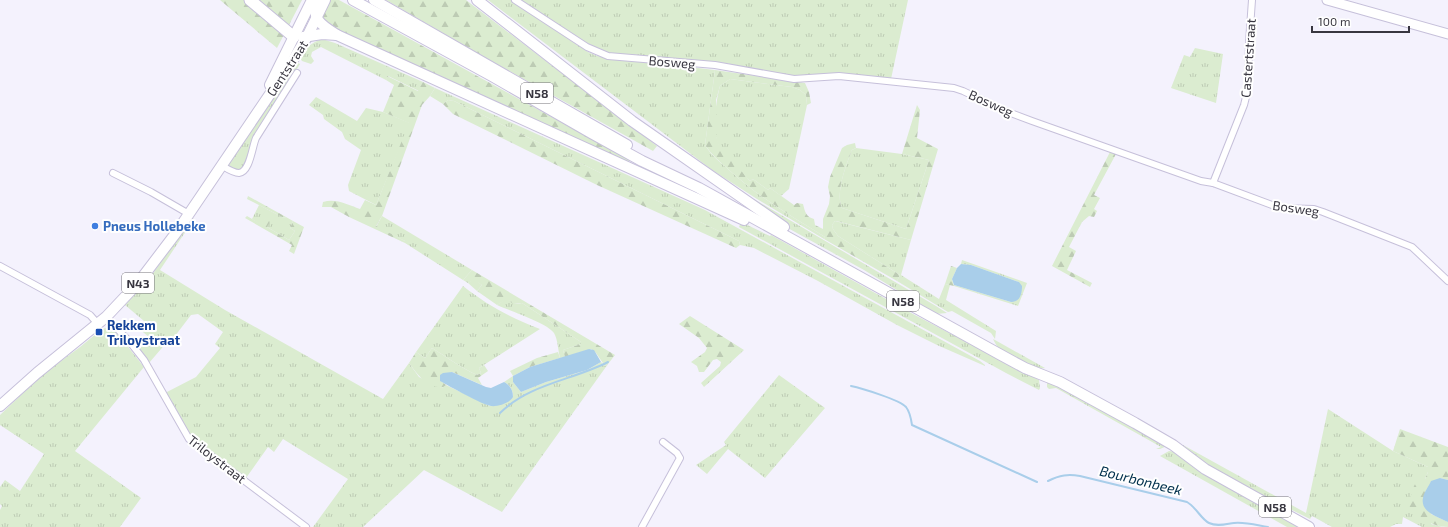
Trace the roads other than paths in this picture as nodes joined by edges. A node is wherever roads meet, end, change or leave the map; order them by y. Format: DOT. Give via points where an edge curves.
graph roads {
  1 [pos="250,0"];
  2 [pos="325,0"];
  3 [pos="353,0"];
  4 [pos="374,0"];
  5 [pos="477,0"];
  6 [pos="515,0"];
  7 [pos="1252,0"];
  8 [pos="1327,0"];
  9 [pos="314,7"];
  10 [pos="1448,34"];
  11 [pos="337,35"];
  12 [pos="294,37"];
  13 [pos="307,37"];
  14 [pos="296,72"];
  15 [pos="244,132"];
  16 [pos="221,165"];
  17 [pos="112,173"];
  18 [pos="1214,183"];
  19 [pos="699,188"];
  20 [pos="189,214"];
  21 [pos="813,251"];
  22 [pos="0,266"];
  23 [pos="1448,281"];
  24 [pos="102,320"];
  25 [pos="0,406"];
  26 [pos="663,442"];
  27 [pos="306,527"];
  28 [pos="642,527"];
  29 [pos="1310,527"];
  1 -- 12 [label="highway"];
  2 -- 9 [label="main road, Gentstraat / N43"];
  3 -- 19 [label="main road, N58" via="642,161"];
  4 -- 19 [label="main road, N58" via="683,176"];
  5 -- 21 [label="main road, N58" via="632,121 796,235"];
  6 -- 18 [label="street, Bosweg" via="587,47 608,56 715,65 787,78 839,76 954,88 1032,121 1201,181"];
  7 -- 18 [label="street, Castertstraat" via="1248,89"];
  8 -- 10 [label="main road"];
  9 -- 11 [label="main road" via="320,24"];
  9 -- 12 [label="main road, N43"];
  9 -- 13 [label="main road, Gentstraat / N43"];
  11 -- 13 [label="main road, N58"];
  11 -- 21 [label="main road, N58" via="736,216 795,246"];
  12 -- 13 [label="main road, N58"];
  12 -- 15 [label="main road, N43"];
  13 -- 15 [label="main road, Gentstraat / N43"];
  14 -- 16 [label="street, Gentstraat" via="252,145 246,170 234,172"];
  15 -- 16 [label="main road, N43"];
  16 -- 20 [label="main road, N43"];
  17 -- 20 [label="street"];
  18 -- 23 [label="street, Bosweg" via="1280,208 1309,208 1323,212 1404,243 1418,251"];
  19 -- 21 [label="main road, N58"];
  20 -- 24 [label="main road, N43" via="138,283"];
  21 -- 29 [label="main road, N58" via="997,353 1060,382 1135,423 1173,445 1205,469"];
  22 -- 24 [label="street, Triloystraat"];
  24 -- 25 [label="main road, N43"];
  24 -- 27 [label="street, Triloystraat" via="129,341 144,360 189,439"];
  26 -- 28 [label="street" via="680,458"];
}
